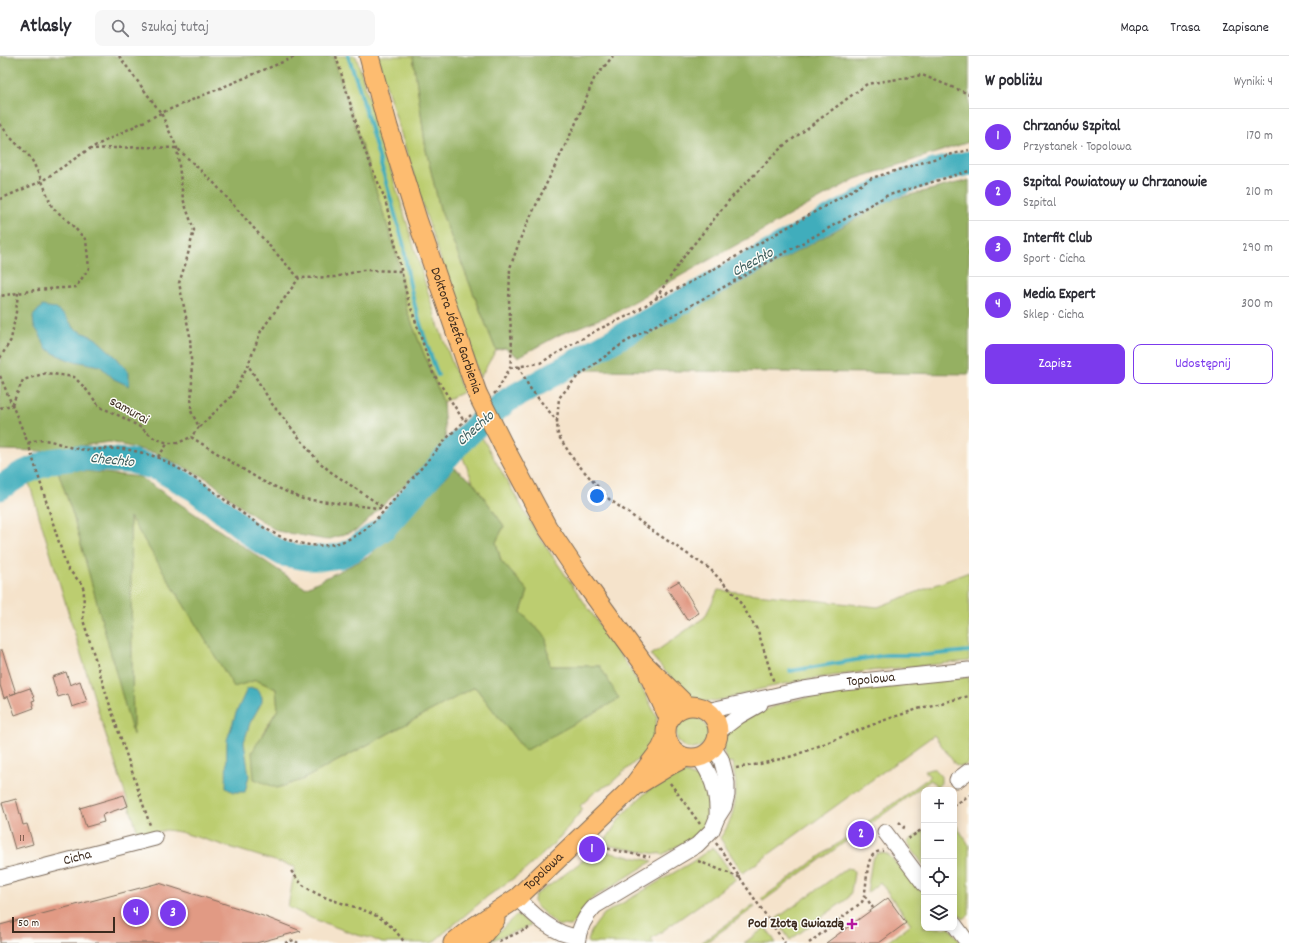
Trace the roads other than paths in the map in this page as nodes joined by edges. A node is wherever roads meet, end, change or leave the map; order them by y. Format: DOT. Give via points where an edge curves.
graph roads {
  1 [pos="369,56"];
  2 [pos="643,662"];
  3 [pos="969,670"];
  4 [pos="776,695"];
  5 [pos="687,706"];
  6 [pos="706,711"];
  7 [pos="669,718"];
  8 [pos="666,738"];
  9 [pos="704,749"];
  10 [pos="631,789"];
  11 [pos="885,832"];
  12 [pos="155,838"];
  13 [pos="0,878"];
  14 [pos="921,880"];
  15 [pos="513,901"];
  16 [pos="957,928"];
  17 [pos="578,940"];
  18 [pos="454,943"];
  19 [pos="476,943"];
  20 [pos="968,943"];
  1 -- 2 [label="main road, Doktora Józefa Garbienia, bridge" via="417,219 503,445 547,527"];
  2 -- 5 [label="main road, Doktora Józefa Garbienia"];
  2 -- 7 [label="main road, Doktora Józefa Garbienia"];
  3 -- 4 [label="street, Topolowa" via="843,683"];
  4 -- 6 [label="street, Topolowa"];
  4 -- 9 [label="street, Topolowa" via="739,716"];
  5 -- 6 [label="main road"];
  5 -- 7 [label="main road"];
  6 -- 9 [label="main road" via="715,720"];
  7 -- 8 [label="main road" via="665,731"];
  8 -- 9 [label="main road" via="669,747 676,754"];
  8 -- 10 [label="main road, Topolowa" via="661,749"];
  9 -- 10 [label="main road, Topolowa" via="672,764"];
  9 -- 17 [label="street" via="718,804 715,824 697,844 595,906 585,918"];
  10 -- 15 [label="main road, Topolowa"];
  11 -- 14 [label="street"];
  12 -- 13 [label="street, Cicha"];
  15 -- 17 [label="street" via="547,926"];
  15 -- 18 [label="main road, Topolowa"];
  15 -- 19 [label="main road, Topolowa"];
  16 -- 20 [label="street"];
}
